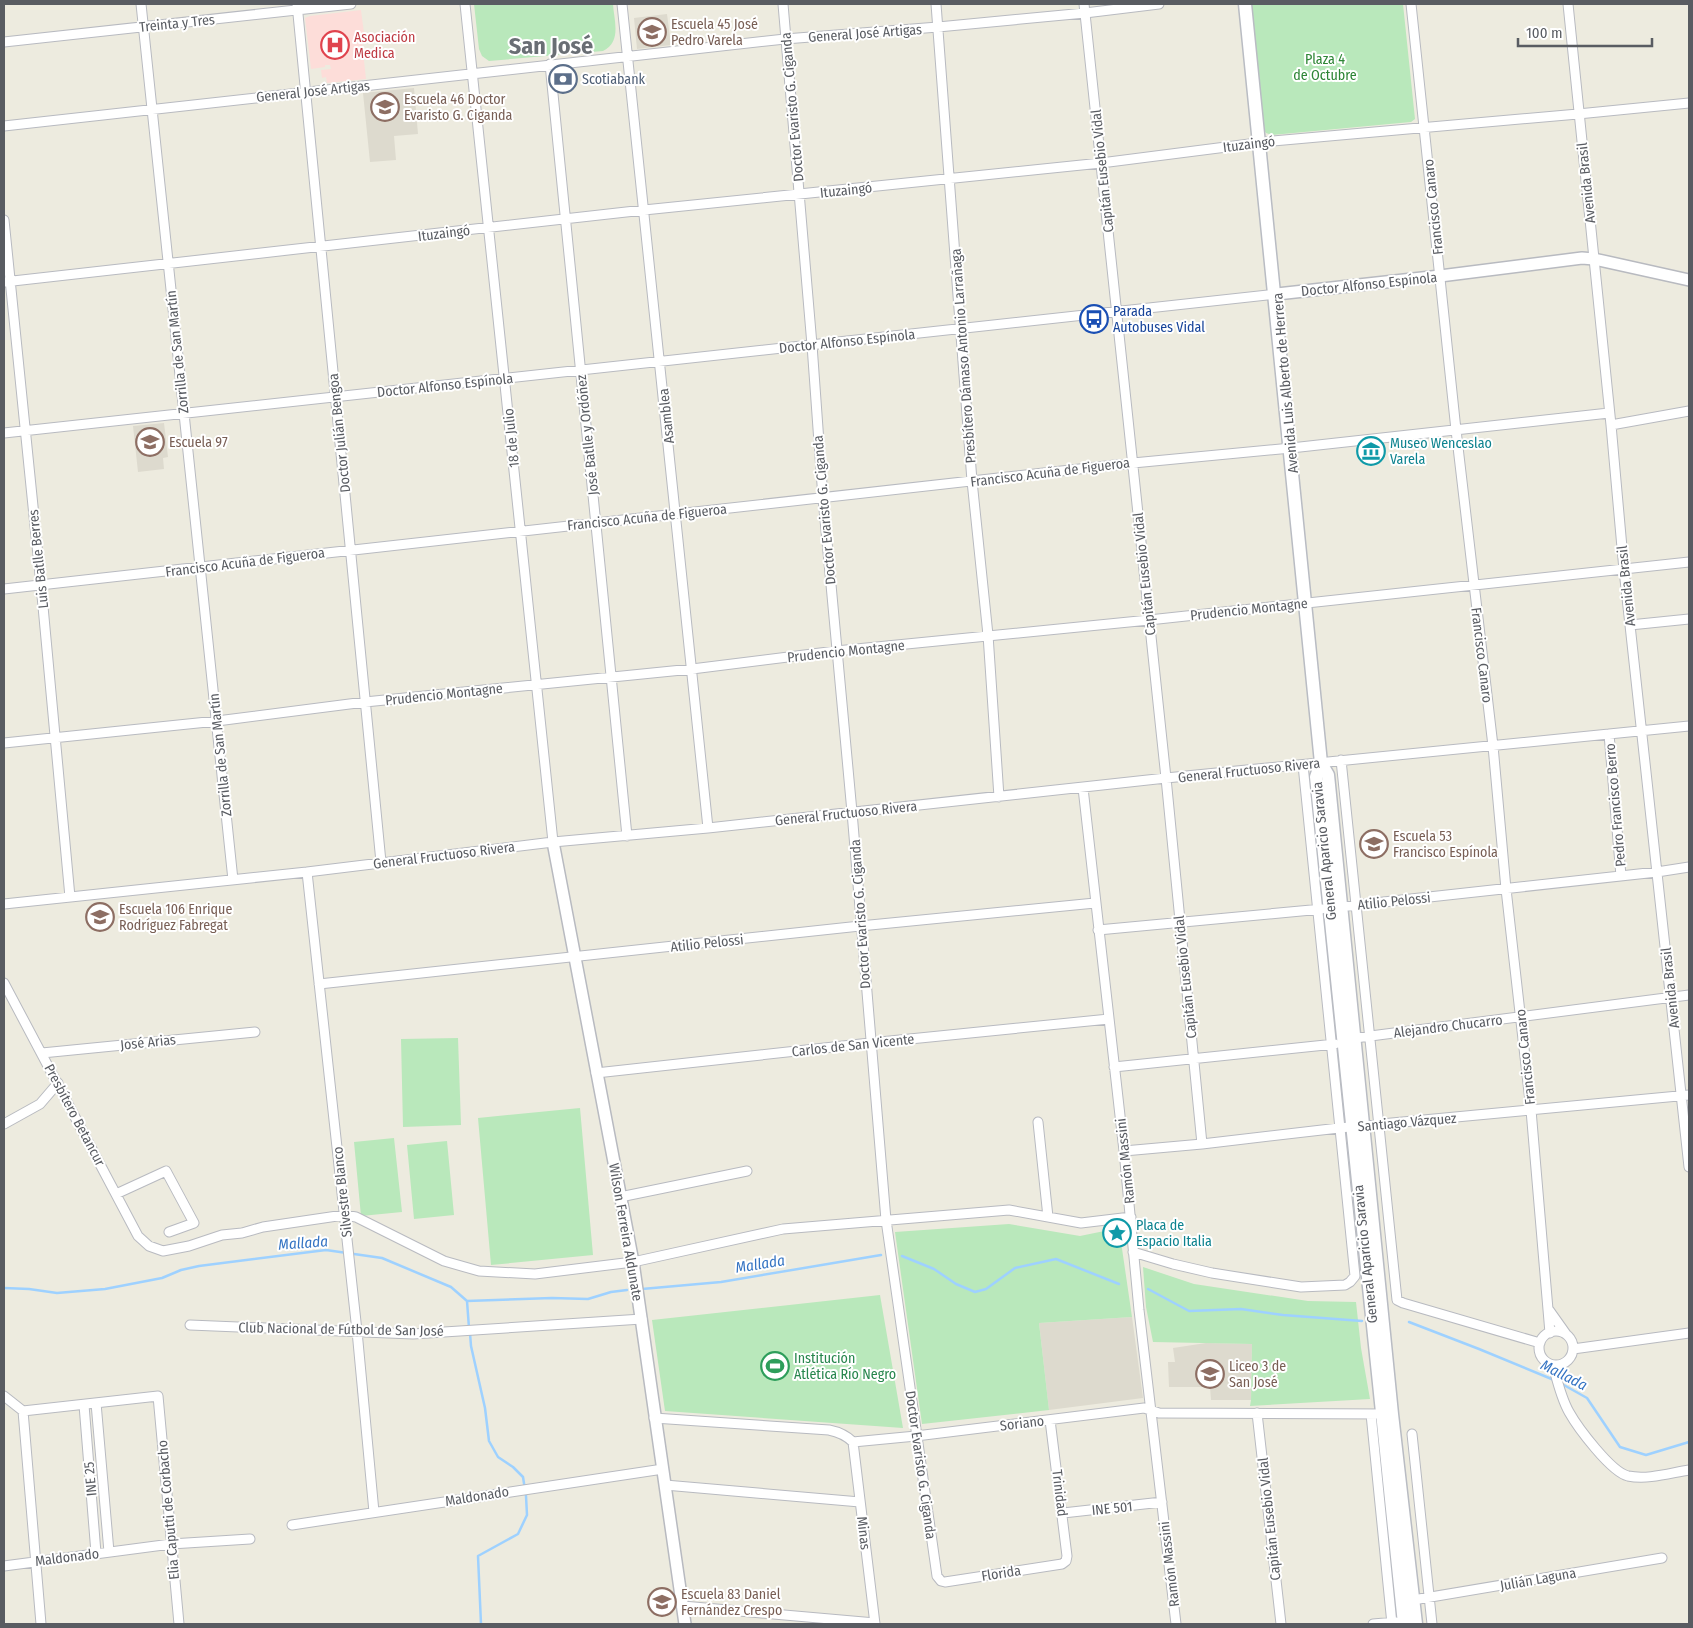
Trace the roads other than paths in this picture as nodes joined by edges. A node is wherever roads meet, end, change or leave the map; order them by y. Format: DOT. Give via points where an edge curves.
graph roads {
  1 [pos="142,4"];
  2 [pos="351,4"];
  3 [pos="465,4"];
  4 [pos="622,4"];
  5 [pos="783,4"];
  6 [pos="936,4"];
  7 [pos="1160,4"];
  8 [pos="1245,4"];
  9 [pos="1411,4"];
  10 [pos="1568,4"];
  11 [pos="297,7"];
  12 [pos="1084,8"];
  13 [pos="144,27"];
  14 [pos="938,27"];
  15 [pos="785,39"];
  16 [pos="4,42"];
  17 [pos="627,57"];
  18 [pos="550,64"];
  19 [pos="472,74"];
  20 [pos="306,92"];
  21 [pos="1689,103"];
  22 [pos="153,110"];
  23 [pos="1578,114"];
  24 [pos="4,126"];
  25 [pos="1424,128"];
  26 [pos="1260,143"];
  27 [pos="1101,163"];
  28 [pos="950,178"];
  29 [pos="799,195"];
  30 [pos="644,210"];
  31 [pos="565,219"];
  32 [pos="4,220"];
  33 [pos="488,227"];
  34 [pos="321,247"];
  35 [pos="1594,259"];
  36 [pos="168,264"];
  37 [pos="1440,276"];
  38 [pos="1689,280"];
  39 [pos="7,281"];
  40 [pos="1277,294"];
  41 [pos="1117,313"];
  42 [pos="961,329"];
  43 [pos="812,345"];
  44 [pos="660,362"];
  45 [pos="580,370"];
  46 [pos="505,379"];
  47 [pos="336,398"];
  48 [pos="1689,411"];
  49 [pos="1609,413"];
  50 [pos="184,414"];
  51 [pos="1611,425"];
  52 [pos="24,430"];
  53 [pos="1456,430"];
  54 [pos="4,433"];
  55 [pos="1291,448"];
  56 [pos="1132,463"];
  57 [pos="972,481"];
  58 [pos="823,498"];
  59 [pos="676,513"];
  60 [pos="597,522"];
  61 [pos="521,531"];
  62 [pos="352,549"];
  63 [pos="1689,562"];
  64 [pos="200,567"];
  65 [pos="1624,570"];
  66 [pos="41,585"];
  67 [pos="1473,585"];
  68 [pos="4,588"];
  69 [pos="1306,603"];
  70 [pos="1689,619"];
  71 [pos="1149,620"];
  72 [pos="1630,625"];
  73 [pos="988,635"];
  74 [pos="836,651"];
  75 [pos="692,669"];
  76 [pos="610,676"];
  77 [pos="536,685"];
  78 [pos="365,702"];
  79 [pos="216,722"];
  80 [pos="1689,726"];
  81 [pos="1641,730"];
  82 [pos="1609,734"];
  83 [pos="55,738"];
  84 [pos="4,744"];
  85 [pos="1493,746"];
  86 [pos="1341,760"];
  87 [pos="1321,763"];
  88 [pos="1303,764"];
  89 [pos="1166,778"];
  90 [pos="1083,788"];
  91 [pos="998,797"];
  92 [pos="852,812"];
  93 [pos="708,828"];
  94 [pos="627,836"];
  95 [pos="553,842"];
  96 [pos="381,862"];
  97 [pos="1689,866"];
  98 [pos="308,872"];
  99 [pos="1657,872"];
  100 [pos="1621,876"];
  101 [pos="233,880"];
  102 [pos="1506,889"];
  103 [pos="70,897"];
  104 [pos="1096,903"];
  105 [pos="4,904"];
  106 [pos="1356,906"];
  107 [pos="1335,908"];
  108 [pos="1317,909"];
  109 [pos="1180,923"];
  110 [pos="860,926"];
  111 [pos="1098,930"];
  112 [pos="575,957"];
  113 [pos="4,983"];
  114 [pos="319,984"];
  115 [pos="1689,995"];
  116 [pos="1671,998"];
  117 [pos="1521,1017"];
  118 [pos="1109,1019"];
  119 [pos="255,1032"];
  120 [pos="1370,1036"];
  121 [pos="1343,1042"];
  122 [pos="870,1043"];
  123 [pos="42,1053"];
  124 [pos="1194,1058"];
  125 [pos="1114,1067"];
  126 [pos="596,1074"];
  127 [pos="58,1083"];
  128 [pos="1685,1096"];
  129 [pos="1531,1110"];
  130 [pos="1038,1122"];
  131 [pos="4,1124"];
  132 [pos="1379,1125"];
  133 [pos="1358,1127"];
  134 [pos="1339,1128"];
  135 [pos="1202,1144"];
  136 [pos="1124,1151"];
  137 [pos="1689,1167"];
  138 [pos="747,1171"];
  139 [pos="116,1194"];
  140 [pos="620,1197"];
  141 [pos="344,1215"];
  142 [pos="1048,1217"];
  143 [pos="1131,1217"];
  144 [pos="886,1220"];
  145 [pos="169,1232"];
  146 [pos="1133,1252"];
  147 [pos="632,1262"];
  148 [pos="1546,1306"];
  149 [pos="642,1319"];
  150 [pos="190,1325"];
  151 [pos="357,1331"];
  152 [pos="1689,1332"];
  153 [pos="1550,1333"];
  154 [pos="1568,1335"];
  155 [pos="1540,1343"];
  156 [pos="1593,1347"];
  157 [pos="1573,1349"];
  158 [pos="1557,1367"];
  159 [pos="4,1396"];
  160 [pos="96,1403"];
  161 [pos="84,1404"];
  162 [pos="1151,1410"];
  163 [pos="23,1411"];
  164 [pos="1257,1413"];
  165 [pos="1381,1414"];
  166 [pos="654,1418"];
  167 [pos="1050,1420"];
  168 [pos="1412,1434"];
  169 [pos="916,1436"];
  170 [pos="853,1442"];
  171 [pos="663,1469"];
  172 [pos="1689,1470"];
  173 [pos="665,1485"];
  174 [pos="860,1502"];
  175 [pos="1162,1502"];
  176 [pos="374,1512"];
  177 [pos="1063,1513"];
  178 [pos="292,1524"];
  179 [pos="250,1538"];
  180 [pos="171,1544"];
  181 [pos="109,1552"];
  182 [pos="96,1553"];
  183 [pos="1662,1558"];
  184 [pos="35,1562"];
  185 [pos="1062,1564"];
  186 [pos="4,1566"];
  187 [pos="941,1581"];
  188 [pos="1429,1598"];
  189 [pos="1413,1600"];
  190 [pos="683,1606"];
  191 [pos="1404,1623"];
  192 [pos="41,1624"];
  193 [pos="178,1624"];
  194 [pos="685,1624"];
  195 [pos="875,1624"];
  196 [pos="1176,1624"];
  197 [pos="1281,1624"];
  198 [pos="1374,1624"];
  199 [pos="1432,1624"];
  1 -- 13 [label="street, Zorrilla de San Martín"];
  2 -- 11 [label="street, Treinta y Tres"];
  3 -- 19 [label="street, 18 de Julio"];
  4 -- 17 [label="street, Asamblea"];
  5 -- 15 [label="street, Doctor Evaristo G. Ciganda"];
  6 -- 14 [label="street, Presbítero Dámaso Antonio Larrañaga"];
  7 -- 12 [label="street, General José Artigas"];
  8 -- 26 [label="main road, Avenida Luis Alberto de Herrera"];
  9 -- 25 [label="street, Francisco Canaro"];
  10 -- 23 [label="street, Avenida Brasil"];
  11 -- 13 [label="street, Treinta y Tres"];
  11 -- 20 [label="street, Doctor Julián Bengoa"];
  12 -- 14 [label="street, General José Artigas"];
  12 -- 27 [label="street, Capitán Eusebio Vidal"];
  13 -- 16 [label="street, Treinta y Tres"];
  13 -- 22 [label="street, Zorrilla de San Martín"];
  14 -- 15 [label="street, General José Artigas"];
  14 -- 28 [label="street, Presbítero Dámaso Antonio Larrañaga"];
  15 -- 17 [label="street, General José Artigas"];
  15 -- 29 [label="street, Doctor Evaristo G. Ciganda"];
  17 -- 18 [label="street, General José Artigas"];
  17 -- 30 [label="street, Asamblea"];
  18 -- 19 [label="street, General José Artigas"];
  18 -- 31 [label="street, José Batlle y Ordóñez"];
  19 -- 20 [label="street, General José Artigas"];
  19 -- 33 [label="street, 18 de Julio"];
  20 -- 22 [label="street, General José Artigas"];
  20 -- 34 [label="street, Doctor Julián Bengoa"];
  21 -- 23 [label="street, Ituzaingó"];
  22 -- 24 [label="street, General José Artigas"];
  22 -- 36 [label="street, Zorrilla de San Martín"];
  23 -- 25 [label="street, Ituzaingó"];
  23 -- 35 [label="street, Avenida Brasil"];
  25 -- 26 [label="street, Ituzaingó"];
  25 -- 37 [label="street, Francisco Canaro"];
  26 -- 27 [label="street, Ituzaingó"];
  26 -- 40 [label="main road, Avenida Luis Alberto de Herrera"];
  27 -- 28 [label="street, Ituzaingó"];
  27 -- 41 [label="street, Capitán Eusebio Vidal"];
  28 -- 29 [label="street, Ituzaingó"];
  28 -- 42 [label="street, Presbítero Dámaso Antonio Larrañaga"];
  29 -- 30 [label="street, Ituzaingó"];
  29 -- 43 [label="street, Doctor Evaristo G. Ciganda"];
  30 -- 31 [label="street, Ituzaingó"];
  30 -- 44 [label="street, Asamblea"];
  31 -- 33 [label="street, Ituzaingó"];
  31 -- 45 [label="street, José Batlle y Ordóñez"];
  32 -- 39 [label="street, Luis Batlle Berres"];
  33 -- 34 [label="street, Ituzaingó"];
  33 -- 46 [label="street, 18 de Julio"];
  34 -- 36 [label="street, Ituzaingó"];
  34 -- 47 [label="street, Doctor Julián Bengoa"];
  35 -- 37 [label="street, Doctor Alfonso Espínola"];
  35 -- 38 [label="street, Doctor Alfonso Espínola"];
  35 -- 49 [label="street, Avenida Brasil"];
  36 -- 39 [label="street, Ituzaingó"];
  36 -- 50 [label="street, Zorrilla de San Martín"];
  37 -- 40 [label="street, Doctor Alfonso Espínola"];
  37 -- 53 [label="street, Francisco Canaro"];
  39 -- 52 [label="street, Luis Batlle Berres"];
  40 -- 41 [label="street, Doctor Alfonso Espínola"];
  40 -- 55 [label="main road, Avenida Luis Alberto de Herrera"];
  41 -- 42 [label="street, Doctor Alfonso Espínola"];
  41 -- 56 [label="street, Capitán Eusebio Vidal"];
  42 -- 43 [label="street, Doctor Alfonso Espínola"];
  42 -- 57 [label="street, Presbítero Dámaso Antonio Larrañaga"];
  43 -- 44 [label="street, Doctor Alfonso Espínola"];
  43 -- 58 [label="street, Doctor Evaristo G. Ciganda"];
  44 -- 45 [label="street, Doctor Alfonso Espínola"];
  44 -- 59 [label="street, Asamblea"];
  45 -- 46 [label="street, Doctor Alfonso Espínola"];
  45 -- 60 [label="street, José Batlle y Ordóñez"];
  46 -- 47 [label="street, Doctor Alfonso Espínola"];
  46 -- 61 [label="street, 18 de Julio"];
  47 -- 50 [label="street, Doctor Alfonso Espínola"];
  47 -- 62 [label="street, Doctor Julián Bengoa"];
  48 -- 51 [label="street"];
  49 -- 51 [label="street, Avenida Brasil"];
  49 -- 53 [label="street, Francisco Acuña de Figueroa"];
  50 -- 52 [label="street, Doctor Alfonso Espínola"];
  50 -- 64 [label="street, Zorrilla de San Martín"];
  51 -- 65 [label="street, Avenida Brasil"];
  52 -- 54 [label="street, Doctor Alfonso Espínola"];
  52 -- 66 [label="street, Luis Batlle Berres"];
  53 -- 55 [label="street, Francisco Acuña de Figueroa"];
  53 -- 67 [label="street, Francisco Canaro"];
  55 -- 56 [label="street, Francisco Acuña de Figueroa"];
  55 -- 69 [label="main road, Avenida Luis Alberto de Herrera"];
  56 -- 57 [label="street, Francisco Acuña de Figueroa"];
  56 -- 71 [label="street, Capitán Eusebio Vidal"];
  57 -- 58 [label="street, Francisco Acuña de Figueroa"];
  57 -- 73 [label="street, Presbítero Dámaso Antonio Larrañaga"];
  58 -- 59 [label="street, Francisco Acuña de Figueroa"];
  58 -- 74 [label="street, Doctor Evaristo G. Ciganda"];
  59 -- 60 [label="street, Francisco Acuña de Figueroa"];
  59 -- 75 [label="street, Asamblea"];
  60 -- 61 [label="street, Francisco Acuña de Figueroa"];
  60 -- 76 [label="street, José Batlle y Ordóñez"];
  61 -- 62 [label="street, Francisco Acuña de Figueroa"];
  61 -- 77 [label="street, 18 de Julio"];
  62 -- 64 [label="street, Francisco Acuña de Figueroa"];
  62 -- 78 [label="street, Doctor Julián Bengoa"];
  63 -- 65 [label="street, Prudencio Montagne"];
  64 -- 66 [label="street, Francisco Acuña de Figueroa"];
  64 -- 79 [label="street, Zorrilla de San Martín"];
  65 -- 67 [label="street, Prudencio Montagne"];
  65 -- 72 [label="street, Avenida Brasil"];
  66 -- 68 [label="street, Francisco Acuña de Figueroa"];
  66 -- 83 [label="street, Luis Batlle Berres"];
  67 -- 69 [label="street, Prudencio Montagne"];
  67 -- 85 [label="street, Francisco Canaro"];
  69 -- 71 [label="street, Prudencio Montagne"];
  69 -- 87 [label="main road, Avenida Luis Alberto de Herrera"];
  70 -- 72 [label="street"];
  71 -- 73 [label="street, Prudencio Montagne"];
  71 -- 89 [label="street, Capitán Eusebio Vidal"];
  72 -- 81 [label="street, Avenida Brasil"];
  73 -- 74 [label="street, Prudencio Montagne"];
  73 -- 91 [label="street, Presbítero Dámaso Antonio Larrañaga"];
  74 -- 75 [label="street, Prudencio Montagne"];
  74 -- 92 [label="street, Doctor Evaristo G. Ciganda"];
  75 -- 76 [label="street, Prudencio Montagne"];
  75 -- 93 [label="street, Asamblea"];
  76 -- 77 [label="street, Prudencio Montagne"];
  76 -- 94 [label="street, José Batlle y Ordóñez"];
  77 -- 78 [label="street, Prudencio Montagne"];
  77 -- 95 [label="street, 18 de Julio"];
  78 -- 79 [label="street, Prudencio Montagne"];
  78 -- 96 [label="street, Doctor Julián Bengoa"];
  79 -- 83 [label="street, Prudencio Montagne"];
  79 -- 101 [label="street, Zorrilla de San Martín"];
  80 -- 81 [label="street, General Fructuoso Rivera"];
  81 -- 82 [label="street, General Fructuoso Rivera"];
  81 -- 99 [label="street, Avenida Brasil"];
  82 -- 85 [label="street, General Fructuoso Rivera"];
  82 -- 100 [label="street, Pedro Francisco Berro"];
  83 -- 84 [label="street, Prudencio Montagne"];
  83 -- 103 [label="street, Luis Batlle Berres"];
  85 -- 86 [label="street, General Fructuoso Rivera"];
  85 -- 102 [label="street, Francisco Canaro"];
  86 -- 87 [label="street, General Fructuoso Rivera"];
  86 -- 106 [label="street, General Aparicio Saravia"];
  87 -- 88 [label="street, General Fructuoso Rivera"];
  87 -- 107 [label="main road, General Aparicio Saravia" via="1328,775"];
  88 -- 89 [label="street, General Fructuoso Rivera"];
  88 -- 108 [label="street, General Aparicio Saravia"];
  89 -- 90 [label="street, General Fructuoso Rivera"];
  89 -- 109 [label="street, Capitán Eusebio Vidal"];
  90 -- 91 [label="street, General Fructuoso Rivera"];
  90 -- 104 [label="street, Ramón Massini"];
  91 -- 92 [label="street, General Fructuoso Rivera"];
  92 -- 93 [label="street, General Fructuoso Rivera"];
  92 -- 110 [label="street, Doctor Evaristo G. Ciganda"];
  93 -- 94 [label="street, General Fructuoso Rivera"];
  94 -- 95 [label="street, General Fructuoso Rivera"];
  95 -- 96 [label="street, General Fructuoso Rivera"];
  95 -- 112 [label="street, Wilson Ferreira Aldunate"];
  96 -- 98 [label="street, General Fructuoso Rivera"];
  97 -- 99 [label="street, Atilio Pelossi"];
  98 -- 101 [label="street, General Fructuoso Rivera"];
  98 -- 114 [label="street, Silvestre Blanco"];
  99 -- 100 [label="street, Atilio Pelossi"];
  99 -- 116 [label="street, Avenida Brasil"];
  100 -- 102 [label="street, Atilio Pelossi"];
  101 -- 103 [label="street, General Fructuoso Rivera"];
  102 -- 106 [label="street, Atilio Pelossi"];
  102 -- 117 [label="street, Francisco Canaro"];
  103 -- 105 [label="street, General Fructuoso Rivera"];
  104 -- 110 [label="street, Atilio Pelossi"];
  104 -- 111 [label="street, Ramón Massini"];
  106 -- 107 [label="street, Atilio Pelossi"];
  106 -- 120 [label="street, General Aparicio Saravia"];
  107 -- 108 [label="street, Atilio Pelossi"];
  107 -- 121 [label="main road, General Aparicio Saravia"];
  108 -- 109 [label="street, Atilio Pelossi"];
  108 -- 121 [label="street, General Aparicio Saravia"];
  109 -- 111 [label="street, Atilio Pelossi"];
  109 -- 124 [label="street, Capitán Eusebio Vidal"];
  110 -- 112 [label="street, Atilio Pelossi"];
  110 -- 122 [label="street, Doctor Evaristo G. Ciganda"];
  111 -- 118 [label="street, Ramón Massini"];
  112 -- 114 [label="street, Atilio Pelossi"];
  112 -- 126 [label="street, Wilson Ferreira Aldunate"];
  113 -- 123 [label="street, Presbítero Betancur"];
  114 -- 141 [label="street, Silvestre Blanco"];
  115 -- 116 [label="street, Alejandro Chucarro"];
  116 -- 117 [label="street, Alejandro Chucarro"];
  116 -- 128 [label="street, Avenida Brasil"];
  117 -- 120 [label="street, Alejandro Chucarro"];
  117 -- 129 [label="street, Francisco Canaro"];
  118 -- 122 [label="street, Carlos de San Vicente"];
  118 -- 125 [label="street, Ramón Massini"];
  119 -- 123 [label="street, José Arias"];
  120 -- 121 [label="street, Alejandro Chucarro"];
  120 -- 132 [label="street, General Aparicio Saravia"];
  121 -- 124 [label="street, Alejandro Chucarro"];
  121 -- 133 [label="main road, General Aparicio Saravia"];
  121 -- 134 [label="street, General Aparicio Saravia"];
  122 -- 126 [label="street, Carlos de San Vicente"];
  122 -- 144 [label="street, Doctor Evaristo G. Ciganda"];
  123 -- 127 [label="street, Presbítero Betancur"];
  124 -- 125 [label="street, Alejandro Chucarro"];
  124 -- 135 [label="street, Capitán Eusebio Vidal"];
  125 -- 136 [label="street, Ramón Massini"];
  126 -- 140 [label="street, Wilson Ferreira Aldunate"];
  127 -- 131 [label="street" via="40,1104"];
  127 -- 139 [label="street, Presbítero Betancur"];
  128 -- 129 [label="street, Santiago Vázquez"];
  128 -- 137 [label="street, Avenida Brasil"];
  129 -- 132 [label="street, Santiago Vázquez"];
  129 -- 148 [label="street, Francisco Canaro"];
  130 -- 142 [label="street"];
  132 -- 133 [label="street, Santiago Vázquez"];
  132 -- 155 [label="street, General Aparicio Saravia" via="1397,1300"];
  133 -- 134 [label="street, Santiago Vázquez"];
  133 -- 165 [label="main road, General Aparicio Saravia"];
  134 -- 135 [label="street, Santiago Vázquez"];
  134 -- 146 [label="street, General Aparicio Saravia" via="1355,1276 1350,1282 1301,1287 1212,1273"];
  135 -- 136 [label="street, Santiago Vázquez"];
  136 -- 143 [label="street, Ramón Massini"];
  138 -- 140 [label="street"];
  139 -- 141 [label="street, Presbítero Betancur" via="138,1236 149,1246 163,1250 189,1246 222,1235"];
  139 -- 145 [label="street" via="166,1171 194,1223"];
  140 -- 147 [label="street, Wilson Ferreira Aldunate"];
  141 -- 147 [label="street" via="356,1217 444,1261 479,1271 535,1274"];
  141 -- 151 [label="street, Silvestre Blanco"];
  142 -- 143 [label="street" via="1081,1223"];
  142 -- 144 [label="street" via="1009,1210"];
  143 -- 146 [label="street, Ramón Massini"];
  144 -- 147 [label="street" via="783,1229"];
  144 -- 169 [label="street, Doctor Evaristo G. Ciganda"];
  146 -- 162 [label="street, Ramón Massini"];
  147 -- 149 [label="street, Wilson Ferreira Aldunate"];
  148 -- 153 [label="street, Francisco Canaro"];
  148 -- 154 [label="street"];
  149 -- 151 [label="street, Club Nacional de Fútbol de San José" via="461,1332"];
  149 -- 166 [label="street, Wilson Ferreira Aldunate"];
  150 -- 151 [label="street, Club Nacional de Fútbol de San José"];
  151 -- 176 [label="street, Silvestre Blanco"];
  152 -- 156 [label="street"];
  153 -- 154 [label="street"];
  153 -- 155 [label="street"];
  154 -- 156 [label="street"];
  154 -- 157 [label="street"];
  155 -- 158 [label="street" via="1542,1357"];
  156 -- 157 [label="street"];
  157 -- 158 [label="street" via="1570,1358"];
  158 -- 172 [label="street" via="1568,1410 1580,1430 1615,1469 1628,1476"];
  159 -- 163 [label="street"];
  160 -- 161 [label="street"];
  160 -- 180 [label="street, Elia Caputti de Corbacho" via="158,1396"];
  160 -- 181 [label="street, INE 25"];
  161 -- 163 [label="street"];
  161 -- 182 [label="street, INE 25"];
  162 -- 164 [label="street, Soriano" via="1159,1413"];
  162 -- 167 [label="street, Soriano" via="1144,1408"];
  162 -- 175 [label="street, Ramón Massini"];
  163 -- 184 [label="street"];
  164 -- 165 [label="street, Soriano"];
  164 -- 197 [label="street, Capitán Eusebio Vidal"];
  165 -- 189 [label="main road, General Aparicio Saravia"];
  165 -- 191 [label="main road, General Aparicio Saravia"];
  166 -- 170 [label="street" via="829,1430 847,1436"];
  166 -- 171 [label="street, Wilson Ferreira Aldunate"];
  167 -- 169 [label="street, Soriano"];
  167 -- 177 [label="street, Trinidad"];
  168 -- 188 [label="street"];
  169 -- 170 [label="street, Soriano"];
  169 -- 187 [label="street, Doctor Evaristo G. Ciganda"];
  170 -- 174 [label="street, Minas"];
  171 -- 173 [label="street, Wilson Ferreira Aldunate"];
  171 -- 176 [label="street, Maldonado"];
  173 -- 174 [label="street"];
  173 -- 190 [label="street, Wilson Ferreira Aldunate"];
  174 -- 195 [label="street, Minas"];
  175 -- 177 [label="street, INE 501"];
  175 -- 196 [label="street, Ramón Massini"];
  176 -- 178 [label="street, Maldonado"];
  177 -- 185 [label="street, Trinidad" via="1067,1556"];
  179 -- 180 [label="street, Maldonado"];
  180 -- 181 [label="street, Maldonado"];
  180 -- 193 [label="street, Elia Caputti de Corbacho"];
  181 -- 182 [label="street, Maldonado"];
  182 -- 184 [label="street, Maldonado"];
  183 -- 188 [label="street, Julián Laguna"];
  184 -- 186 [label="street, Maldonado"];
  184 -- 192 [label="street"];
  185 -- 187 [label="street, Florida"];
  188 -- 189 [label="street, Julián Laguna"];
  188 -- 199 [label="street"];
  189 -- 191 [label="main road, General Aparicio Saravia"];
  190 -- 194 [label="street, Wilson Ferreira Aldunate"];
  190 -- 195 [label="street"];
  191 -- 198 [label="street"];
}
